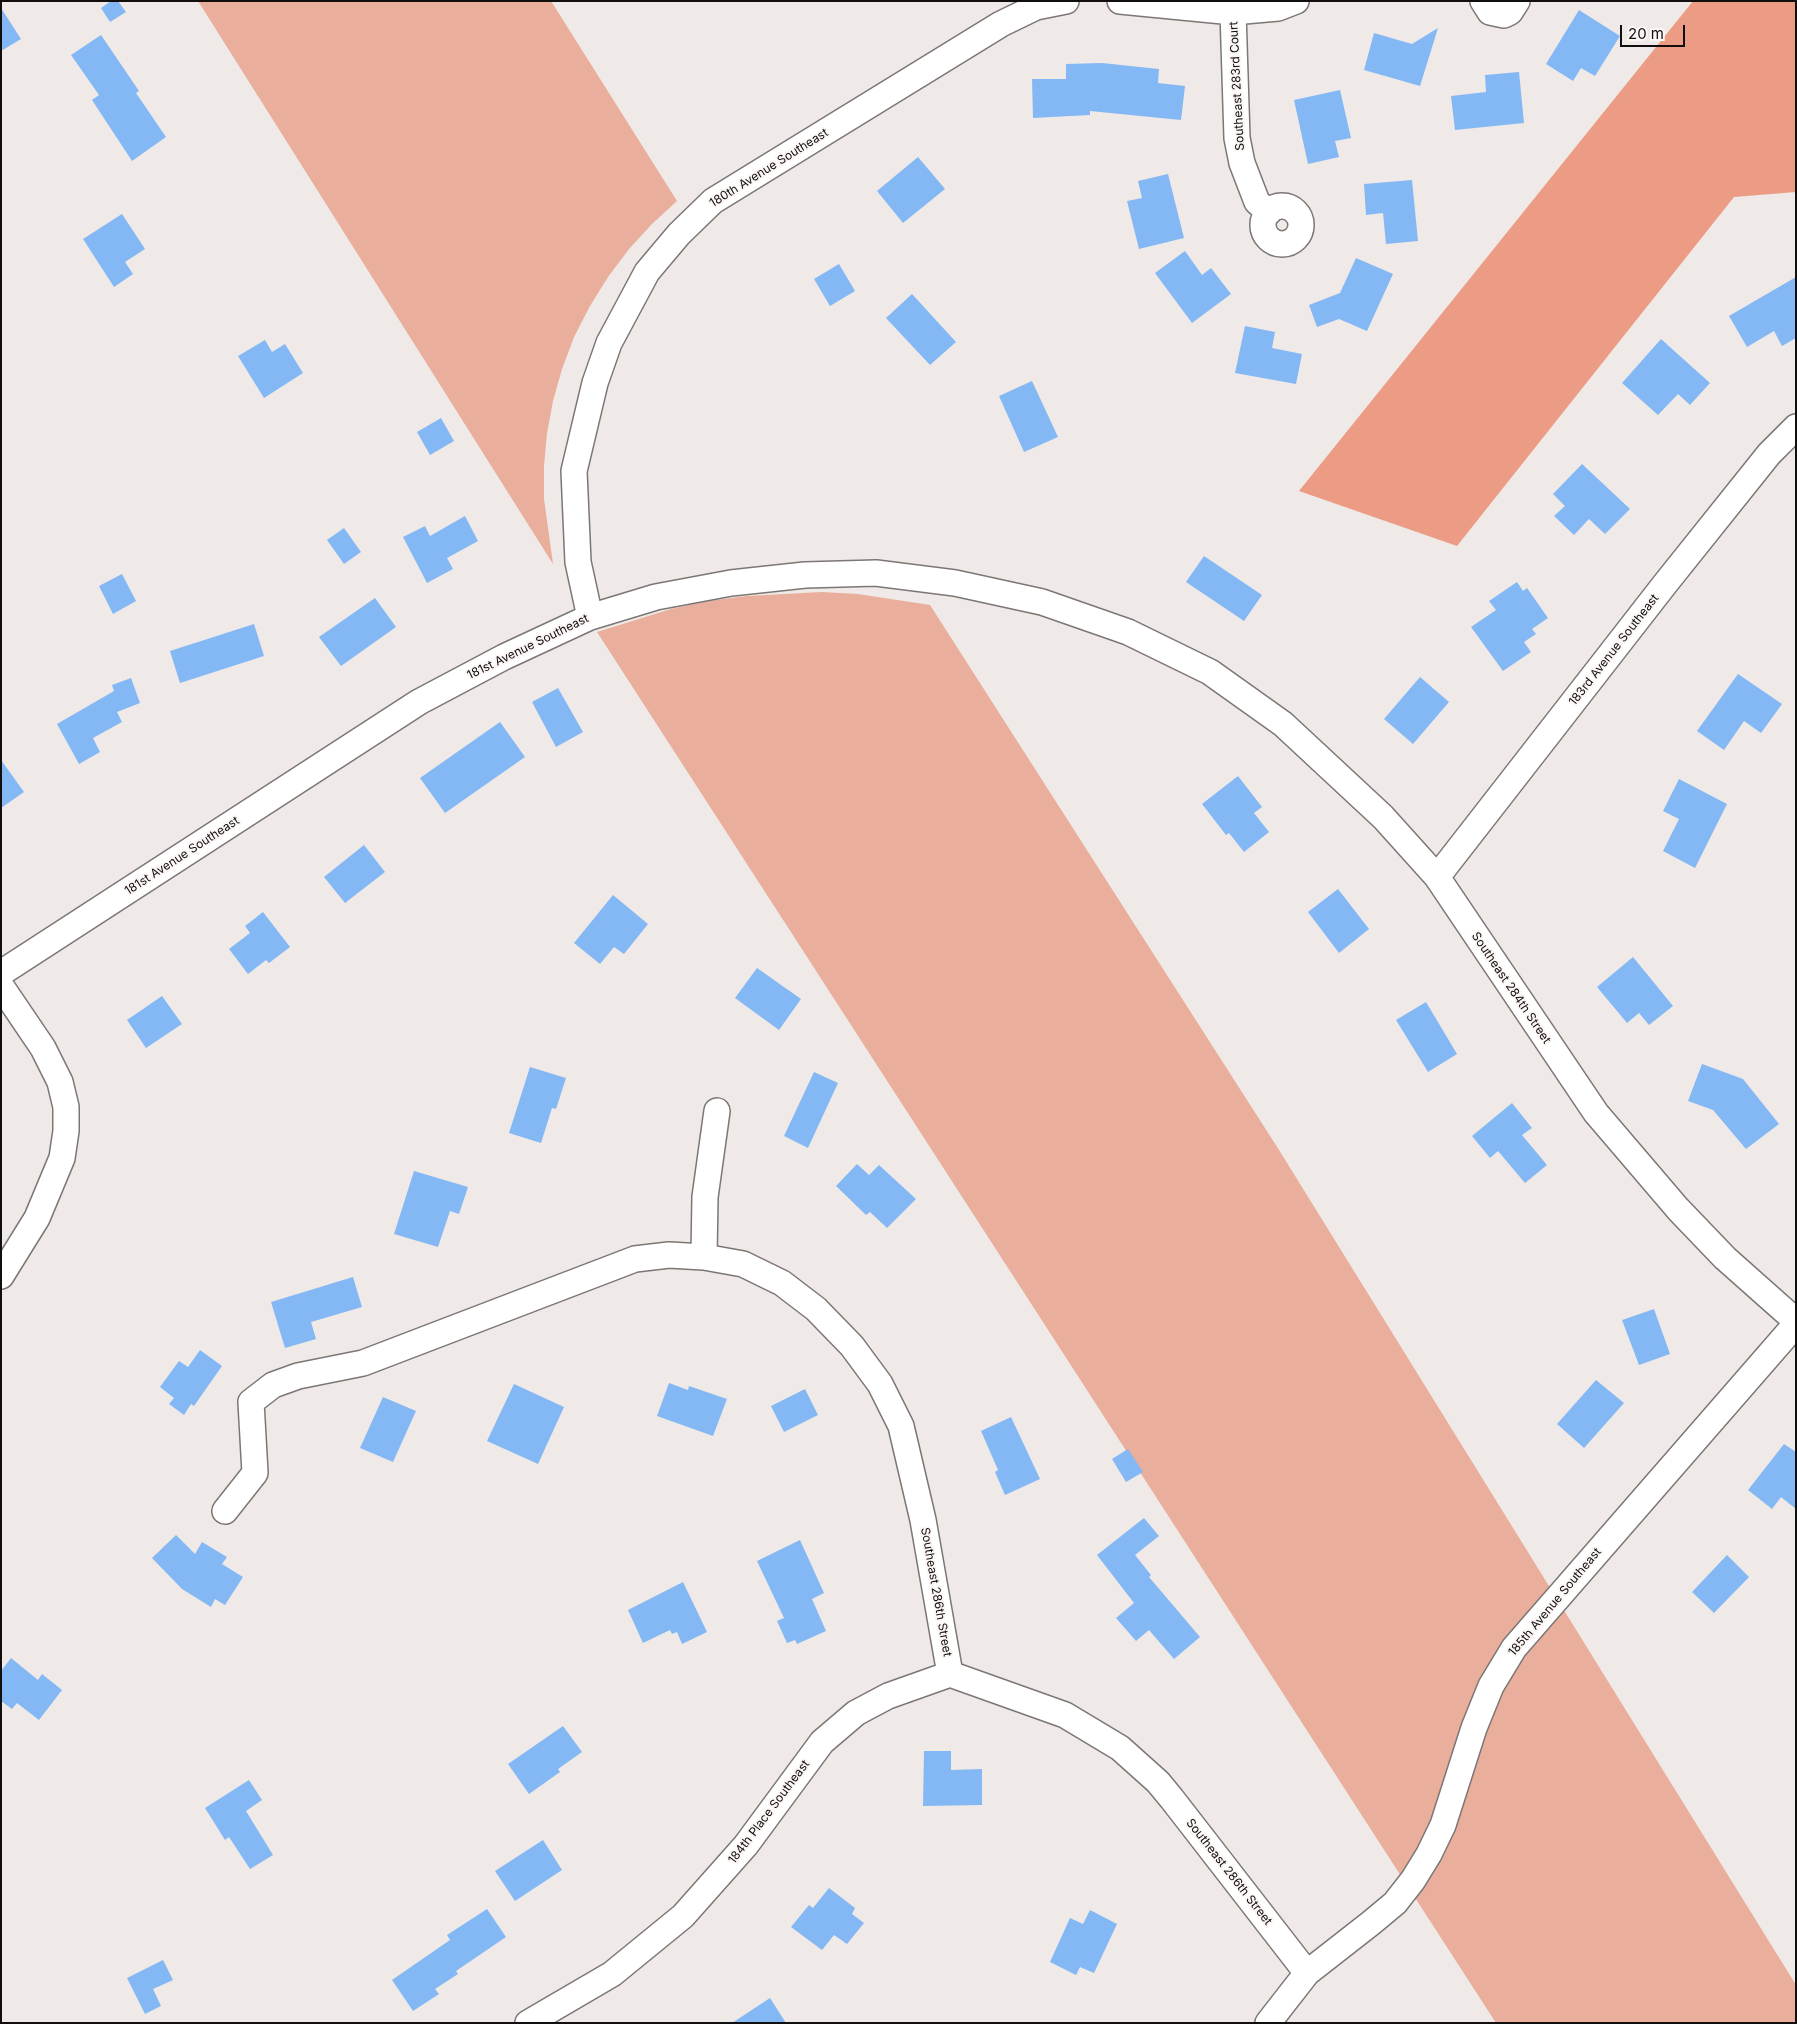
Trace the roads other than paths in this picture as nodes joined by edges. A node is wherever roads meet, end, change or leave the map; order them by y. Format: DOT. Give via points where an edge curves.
graph roads {
  1 [pos="1066,1"];
  2 [pos="1120,1"];
  3 [pos="1296,1"];
  4 [pos="1483,1"];
  5 [pos="1517,1"];
  6 [pos="1233,12"];
  7 [pos="1269,212"];
  8 [pos="1796,427"];
  9 [pos="590,617"];
  10 [pos="1210,672"];
  11 [pos="1437,877"];
  12 [pos="1,973"];
  13 [pos="1,986"];
  14 [pos="717,1111"];
  15 [pos="704,1257"];
  16 [pos="1,1276"];
  17 [pos="1796,1322"];
  18 [pos="225,1511"];
  19 [pos="950,1674"];
  20 [pos="1307,1973"];
  21 [pos="528,2023"];
  22 [pos="1268,2023"];
  1 -- 9 [label="street, 180th Avenue Southeast" via="1036,7 1001,24 713,202 679,234 647,272 609,343 595,383 574,471 578,562"];
  2 -- 6 [label="street"];
  3 -- 6 [label="street" via="1278,8"];
  4 -- 5 [label="street" via="1490,12 1504,15"];
  6 -- 7 [label="street, Southeast 283rd Court" via="1237,138 1251,189 1257,202"];
  8 -- 11 [label="street, 183rd Avenue Southeast" via="1770,454 1665,584"];
  9 -- 10 [label="street, 181st Avenue Southeast" via="656,597 731,583 805,575 876,573 955,583 1042,602 1128,632"];
  9 -- 12 [label="street, 181st Avenue Southeast" via="419,702"];
  10 -- 11 [label="street, Southeast 284th Street" via="1283,724 1383,817"];
  11 -- 17 [label="street, Southeast 284th Street" via="1596,1113 1678,1209 1725,1258"];
  13 -- 16 [label="street" via="43,1048 60,1082 66,1107 66,1132 62,1158 38,1218"];
  14 -- 15 [label="street" via="705,1197"];
  15 -- 18 [label="street, Southeast 286th Street" via="669,1255 635,1259 363,1363 298,1376 273,1385 251,1402 255,1473"];
  15 -- 19 [label="street, Southeast 286th Street" via="743,1264 782,1283 816,1309 852,1346 880,1384 902,1426 923,1520"];
  17 -- 20 [label="street, 185th Avenue Southeast" via="1514,1648 1491,1686 1443,1825 1413,1880 1395,1903"];
  19 -- 20 [label="street, Southeast 286th Street" via="1064,1715 1120,1748 1158,1782"];
  19 -- 21 [label="street, 184th Place Southeast" via="888,1696 856,1713 822,1742 746,1845 683,1916 612,1974"];
  20 -- 22 [label="street, 185th Avenue Southeast"];
}
